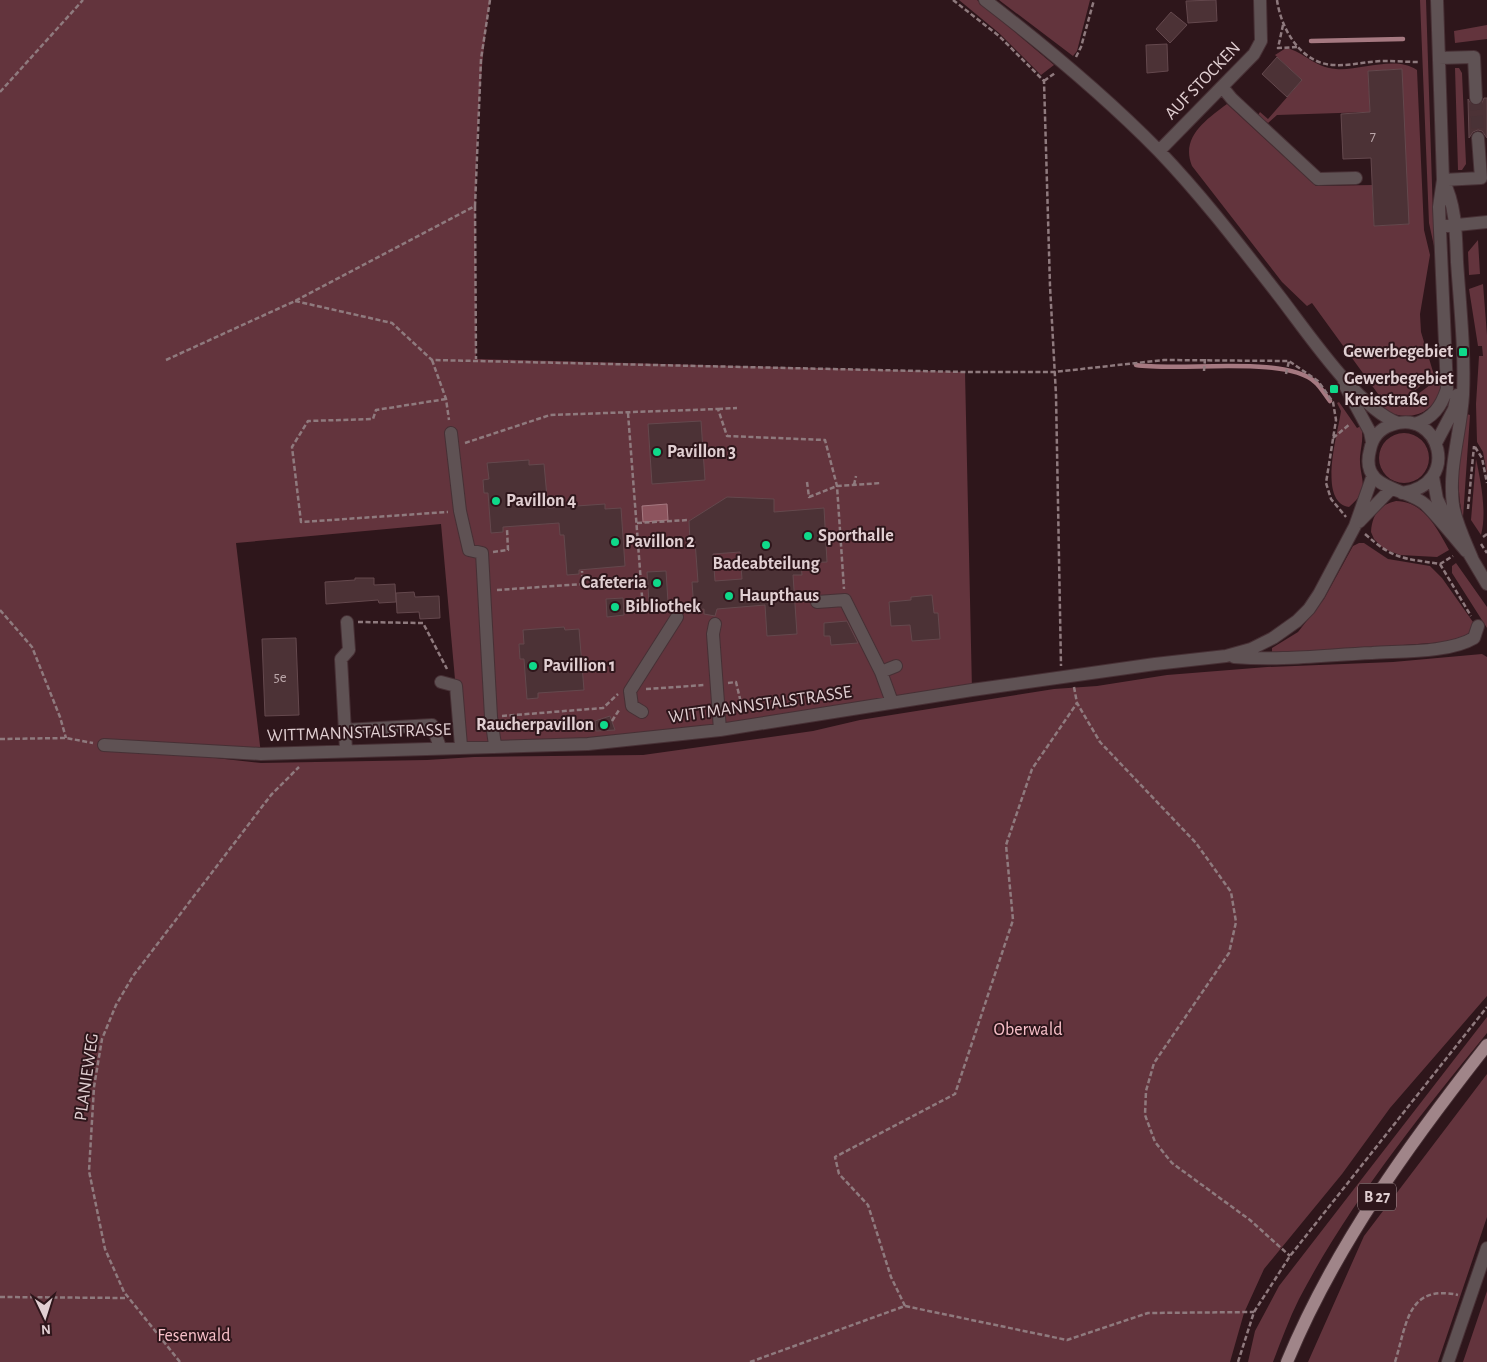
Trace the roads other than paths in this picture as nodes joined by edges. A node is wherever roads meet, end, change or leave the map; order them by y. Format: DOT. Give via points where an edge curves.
graph roads {
  1 [pos="985,0"];
  2 [pos="1260,0"];
  3 [pos="1437,0"];
  4 [pos="1439,58"];
  5 [pos="1223,88"];
  6 [pos="1476,98"];
  7 [pos="1478,138"];
  8 [pos="1160,152"];
  9 [pos="1356,178"];
  10 [pos="1443,180"];
  11 [pos="1487,222"];
  12 [pos="1455,225"];
  13 [pos="1441,226"];
  14 [pos="1463,372"];
  15 [pos="1339,373"];
  16 [pos="1398,423"];
  17 [pos="1415,424"];
  18 [pos="451,433"];
  19 [pos="1372,442"];
  20 [pos="1436,443"];
  21 [pos="1373,475"];
  22 [pos="1433,477"];
  23 [pos="1396,491"];
  24 [pos="1356,526"];
  25 [pos="1472,558"];
  26 [pos="1487,584"];
  27 [pos="817,602"];
  28 [pos="677,617"];
  29 [pos="347,622"];
  30 [pos="715,624"];
  31 [pos="1478,626"];
  32 [pos="1226,656"];
  33 [pos="896,666"];
  34 [pos="881,672"];
  35 [pos="441,682"];
  36 [pos="892,702"];
  37 [pos="642,712"];
  38 [pos="345,730"];
  39 [pos="720,730"];
  40 [pos="104,745"];
  41 [pos="495,745"];
  42 [pos="461,746"];
  43 [pos="440,747"];
  44 [pos="346,750"];
  45 [pos="1487,1045"];
  46 [pos="1487,1248"];
  47 [pos="1287,1362"];
  48 [pos="1448,1362"];
  1 -- 8 [label="street" via="1070,67"];
  2 -- 5 [label="street, AUF STOCKEN" via="1261,41 1254,54"];
  3 -- 4 [label="street"];
  4 -- 6 [label="street" via="1474,56"];
  4 -- 10 [label="street"];
  5 -- 8 [label="street, AUF STOCKEN"];
  5 -- 9 [label="street" via="1318,179"];
  7 -- 10 [label="street" via="1480,178"];
  8 -- 15 [label="street" via="1211,208"];
  10 -- 12 [label="street" via="1450,194"];
  10 -- 13 [label="street" via="1439,207"];
  11 -- 12 [label="street"];
  12 -- 13 [label="street"];
  12 -- 14 [label="street"];
  13 -- 17 [label="street" via="1447,389 1435,413"];
  14 -- 20 [label="street" via="1454,409"];
  14 -- 25 [label="street" via="1462,411 1452,492 1456,517"];
  15 -- 16 [label="street" via="1387,419"];
  15 -- 19 [label="street" via="1370,432"];
  16 -- 17 [label="street"];
  16 -- 19 [label="street" via="1378,433"];
  17 -- 20 [label="street" via="1424,428"];
  18 -- 41 [label="street" via="468,550 482,553"];
  19 -- 21 [label="street" via="1369,459"];
  20 -- 22 [label="street" via="1439,455"];
  21 -- 23 [label="street" via="1380,484"];
  21 -- 24 [label="street, WITTMANNSTALSTRASSE"];
  22 -- 23 [label="street" via="1414,491"];
  22 -- 25 [label="street" via="1433,488 1443,514"];
  23 -- 24 [label="street, WITTMANNSTALSTRASSE"];
  23 -- 25 [label="street" via="1417,498"];
  24 -- 32 [label="street, WITTMANNSTALSTRASSE" via="1320,594 1297,621 1251,649"];
  25 -- 26 [label="street"];
  27 -- 34 [label="street" via="845,600"];
  28 -- 37 [label="street" via="624,692 632,706"];
  29 -- 38 [label="street" via="349,650 341,659"];
  30 -- 39 [label="street"];
  31 -- 32 [label="street" via="1474,638 1464,644 1415,650 1264,659"];
  32 -- 36 [label="street, WITTMANNSTALSTRASSE"];
  33 -- 34 [label="street"];
  34 -- 36 [label="street"];
  35 -- 42 [label="street" via="456,686"];
  36 -- 39 [label="street, WITTMANNSTALSTRASSE"];
  38 -- 43 [label="street" via="432,725"];
  38 -- 44 [label="street"];
  39 -- 41 [label="street, WITTMANNSTALSTRASSE" via="588,744"];
  40 -- 44 [label="street, WITTMANNSTALSTRASSE" via="221,753"];
  41 -- 42 [label="street, WITTMANNSTALSTRASSE"];
  42 -- 43 [label="street, WITTMANNSTALSTRASSE"];
  43 -- 44 [label="street, WITTMANNSTALSTRASSE"];
  45 -- 47 [label="main road, B 27" via="1358,1224 1304,1322"];
  46 -- 48 [label="street"];
}
